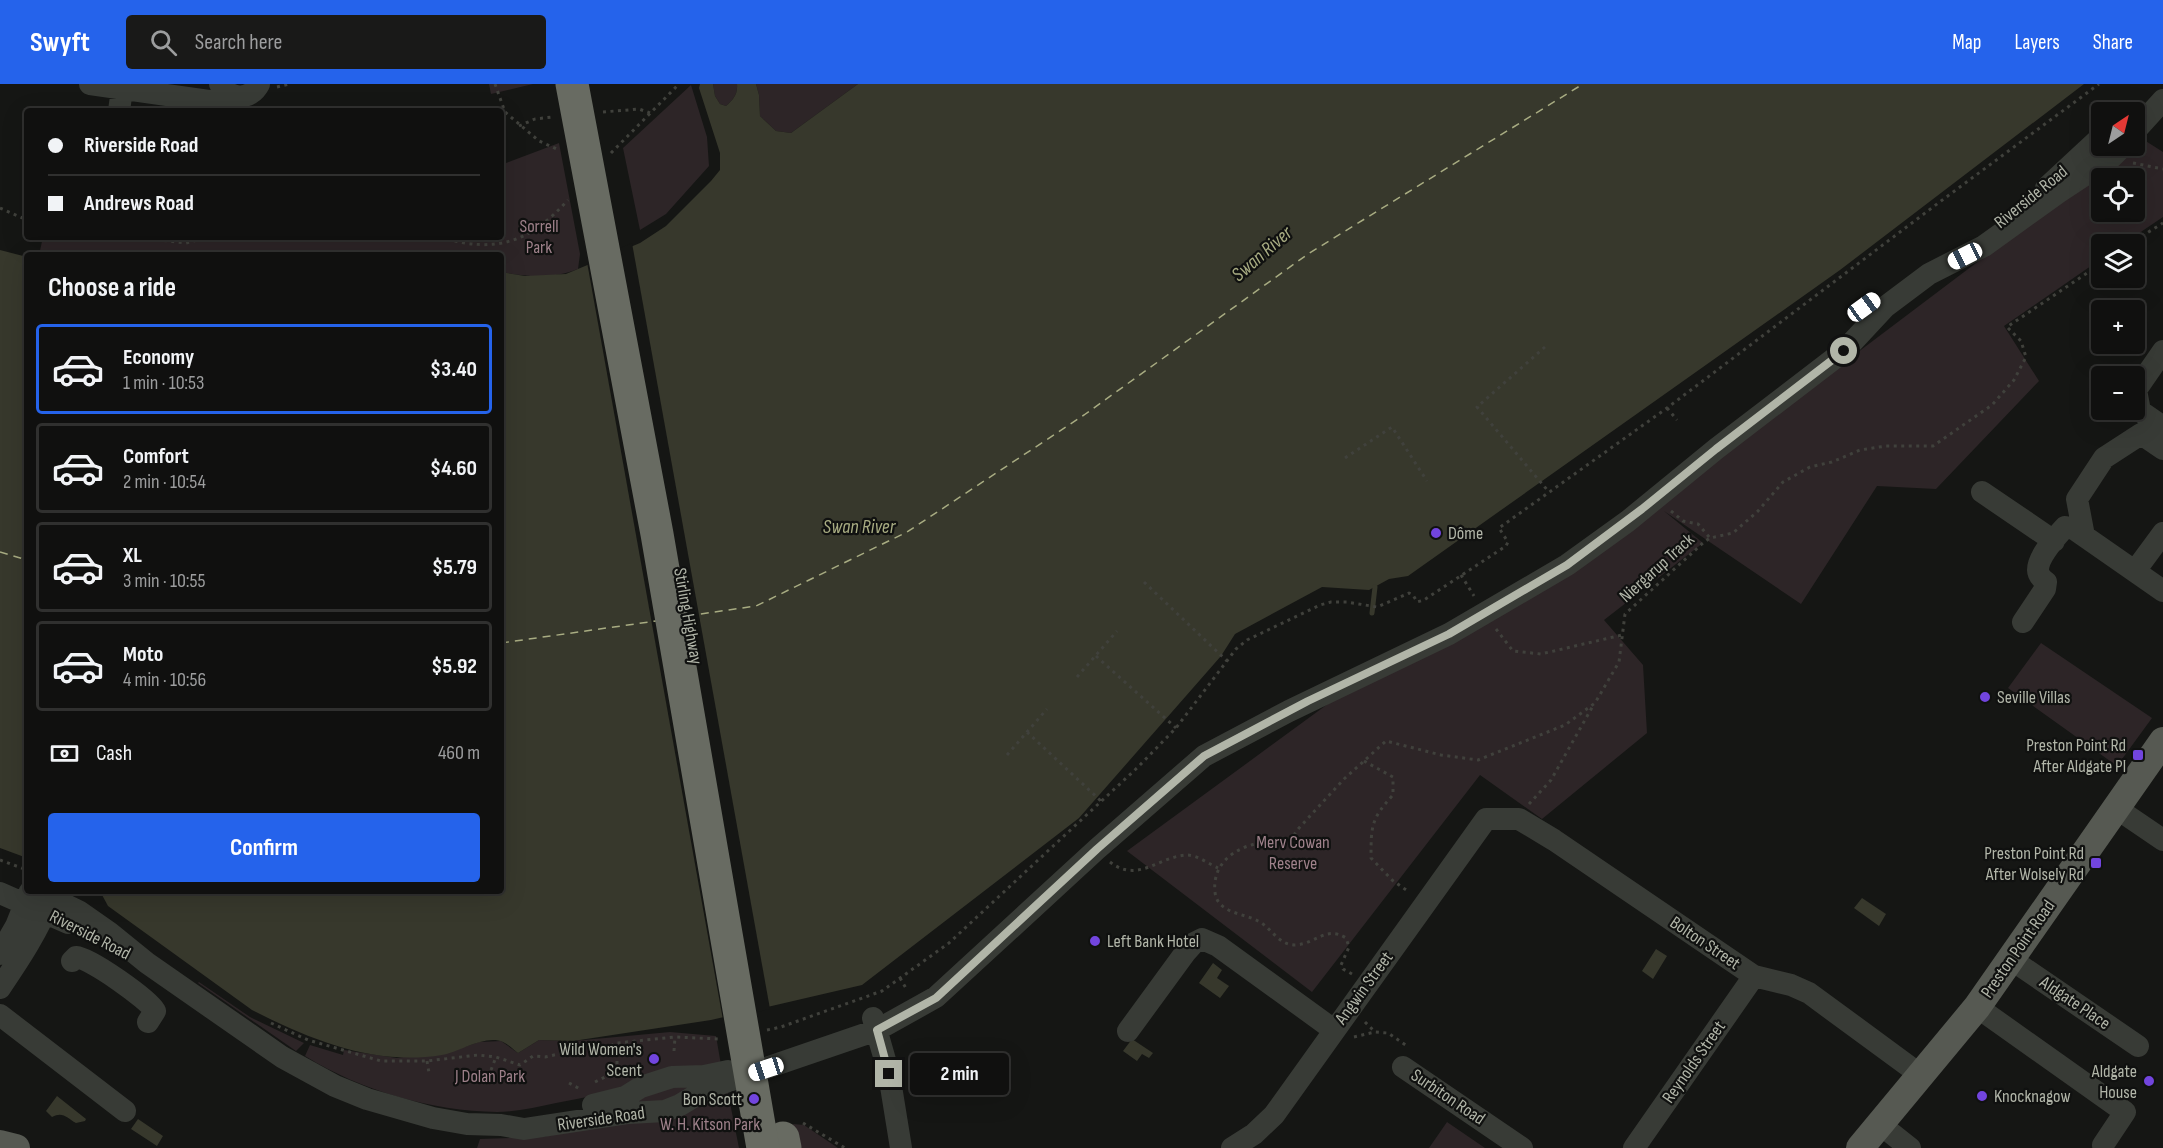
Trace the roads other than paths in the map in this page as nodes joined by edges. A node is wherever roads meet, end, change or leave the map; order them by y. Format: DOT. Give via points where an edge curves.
graph roads {
  1 [pos="90,84"];
  2 [pos="259,84"];
  3 [pos="572,84"];
  4 [pos="591,84"];
  5 [pos="2160,84"];
  6 [pos="122,89"];
  7 [pos="223,89"];
  8 [pos="2163,100"];
  9 [pos="2144,102"];
  10 [pos="119,108"];
  11 [pos="2145,120"];
  12 [pos="2091,146"];
  13 [pos="2113,156"];
  14 [pos="2163,351"];
  15 [pos="2163,427"];
  16 [pos="2163,449"];
  17 [pos="1982,492"];
  18 [pos="2163,533"];
  19 [pos="2084,536"];
  20 [pos="2054,541"];
  21 [pos="2135,572"];
  22 [pos="2163,591"];
  23 [pos="2023,622"];
  24 [pos="2163,741"];
  25 [pos="2116,808"];
  26 [pos="1486,819"];
  27 [pos="2163,840"];
  28 [pos="0,877"];
  29 [pos="24,890"];
  30 [pos="0,893"];
  31 [pos="36,897"];
  32 [pos="0,954"];
  33 [pos="2012,960"];
  34 [pos="72,961"];
  35 [pos="147,963"];
  36 [pos="1754,976"];
  37 [pos="114,984"];
  38 [pos="0,988"];
  39 [pos="1977,1007"];
  40 [pos="0,1015"];
  41 [pos="148,1022"];
  42 [pos="875,1024"];
  43 [pos="1128,1030"];
  44 [pos="1334,1030"];
  45 [pos="2138,1046"];
  46 [pos="1408,1070"];
  47 [pos="1922,1076"];
  48 [pos="125,1111"];
  49 [pos="501,1125"];
  50 [pos="1881,1125"];
  51 [pos="0,1144"];
  52 [pos="2103,1145"];
  53 [pos="16,1148"];
  54 [pos="763,1148"];
  55 [pos="785,1148"];
  56 [pos="901,1148"];
  57 [pos="1232,1148"];
  58 [pos="1522,1148"];
  59 [pos="1634,1148"];
  60 [pos="1860,1148"];
  61 [pos="1910,1148"];
  1 -- 6 [label="street"];
  2 -- 7 [label="street" via="244,97"];
  3 -- 54 [label="highway, Stirling Highway, bridge" via="657,534"];
  4 -- 55 [label="highway, Stirling Highway"];
  5 -- 9 [label="street"];
  6 -- 7 [label="street" via="216,102"];
  6 -- 10 [label="street"];
  8 -- 11 [label="street"];
  12 -- 42 [label="street, Riverside Road" via="2054,181 1985,234 1906,278 1864,307 1828,348 1567,554 1497,599 1433,625 1402,646 1197,747 1164,771 1001,927 952,969 906,988"];
  13 -- 42 [label="street, Riverside Road" via="1984,246 1929,274 1885,307 1844,351 1567,565 1449,634 1204,756 936,998"];
  14 -- 15 [label="street" via="2136,390 2140,411"];
  16 -- 19 [label="street" via="2141,434 2104,458 2077,499"];
  17 -- 20 [label="street"];
  18 -- 21 [label="street"];
  19 -- 20 [label="street" via="2065,527"];
  19 -- 21 [label="street"];
  20 -- 23 [label="street" via="2038,568 2046,582 2045,590"];
  21 -- 22 [label="street"];
  24 -- 25 [label="main road, Preston Point Road"];
  25 -- 27 [label="street"];
  25 -- 33 [label="main road, Preston Point Road"];
  26 -- 36 [label="street, Bolton Street" via="1519,819"];
  26 -- 44 [label="street, Angwin Street"];
  28 -- 29 [label="street, Riverside Road"];
  30 -- 31 [label="street, Riverside Road"];
  31 -- 32 [label="street"];
  31 -- 35 [label="street, Riverside Road" via="80,912"];
  31 -- 38 [label="street" via="19,960"];
  33 -- 39 [label="main road, Preston Point Road"];
  33 -- 45 [label="street, Aldgate Place"];
  34 -- 37 [label="street" via="81,957 111,976"];
  35 -- 37 [label="street" via="128,963"];
  35 -- 49 [label="street, Riverside Road" via="282,1057 335,1086 433,1118"];
  36 -- 47 [label="street, Bolton Street" via="1809,993"];
  36 -- 59 [label="street, Reynolds Street"];
  37 -- 41 [label="street" via="153,1006 155,1011"];
  39 -- 47 [label="main road, Preston Point Road"];
  39 -- 52 [label="street" via="2125,1112"];
  40 -- 48 [label="street"];
  42 -- 49 [label="street, Riverside Road" via="728,1071 672,1077 608,1103"];
  42 -- 49 [label="street, Riverside Road" via="708,1088 665,1110 524,1129"];
  42 -- 56 [label="street" via="889,1074"];
  43 -- 44 [label="street" via="1185,953 1202,939 1218,946"];
  44 -- 57 [label="street, Angwin Street" via="1274,1115"];
  46 -- 58 [label="street, Surbiton Road"];
  47 -- 50 [label="main road, Preston Point Road"];
  50 -- 60 [label="main road, Preston Point Road"];
  50 -- 61 [label="street"];
  51 -- 53 [label="main road"];
}
